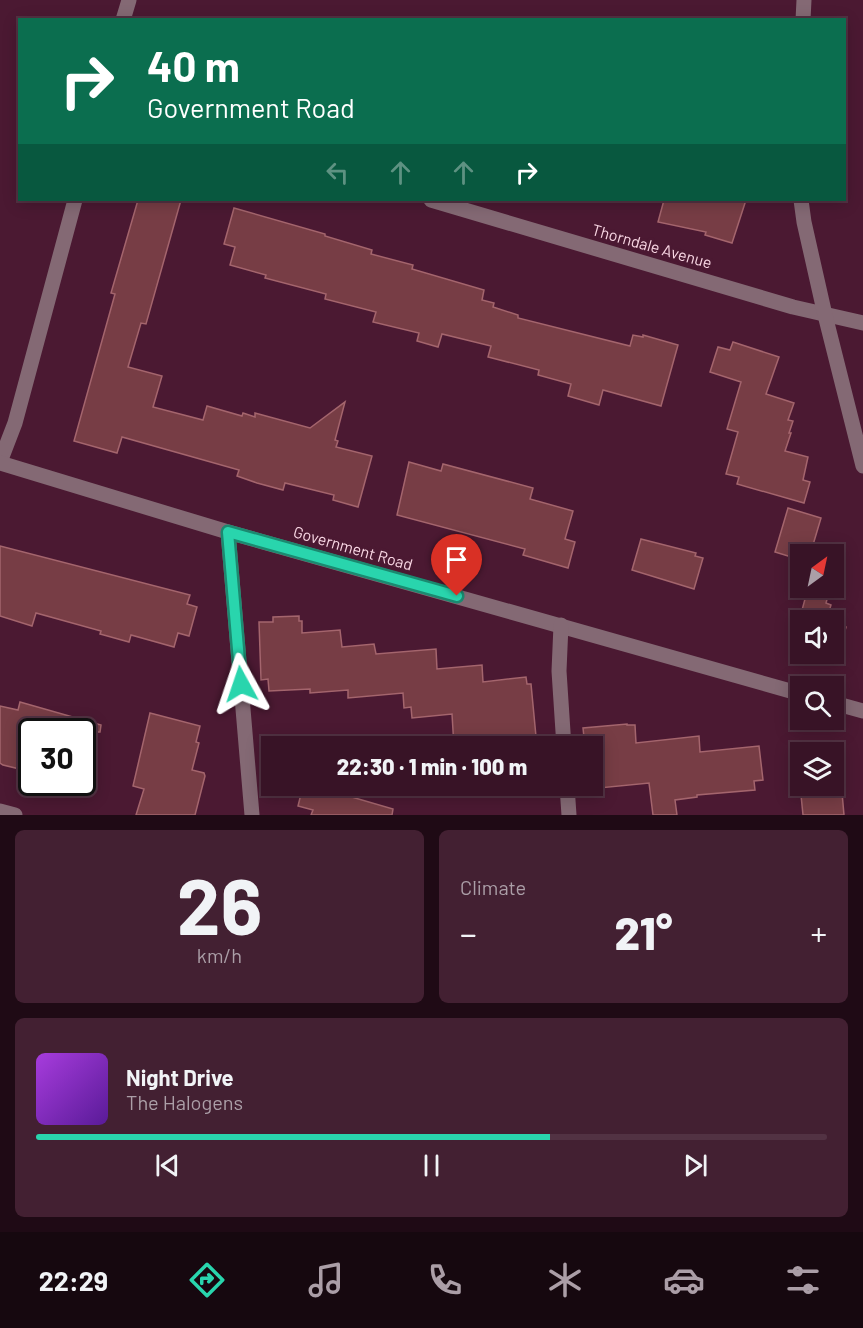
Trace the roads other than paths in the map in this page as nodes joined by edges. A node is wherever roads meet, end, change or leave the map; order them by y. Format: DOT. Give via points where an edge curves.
graph roads {
  1 [pos="129,0"];
  2 [pos="804,0"];
  3 [pos="124,18"];
  4 [pos="803,18"];
  5 [pos="75,201"];
  6 [pos="435,201"];
  7 [pos="801,201"];
  8 [pos="825,315"];
  9 [pos="863,323"];
  10 [pos="0,462"];
  11 [pos="863,466"];
  12 [pos="228,532"];
  13 [pos="561,625"];
  14 [pos="790,691"];
  15 [pos="844,706"];
  16 [pos="863,711"];
  17 [pos="563,736"];
  18 [pos="568,796"];
  19 [pos="0,811"];
  20 [pos="15,815"];
  21 [pos="252,815"];
  22 [pos="569,815"];
  1 -- 3 [label="street"];
  2 -- 4 [label="street"];
  5 -- 10 [label="street" via="15,423"];
  6 -- 8 [label="street, Thorndale Avenue"];
  7 -- 8 [label="street"];
  8 -- 9 [label="street, Thorndale Avenue"];
  8 -- 11 [label="street"];
  10 -- 12 [label="street, Government Road"];
  12 -- 13 [label="street, Government Road"];
  12 -- 21 [label="street"];
  13 -- 14 [label="street, Government Road"];
  13 -- 17 [label="street"];
  15 -- 16 [label="street"];
  18 -- 22 [label="street"];
  19 -- 20 [label="street"];
}
